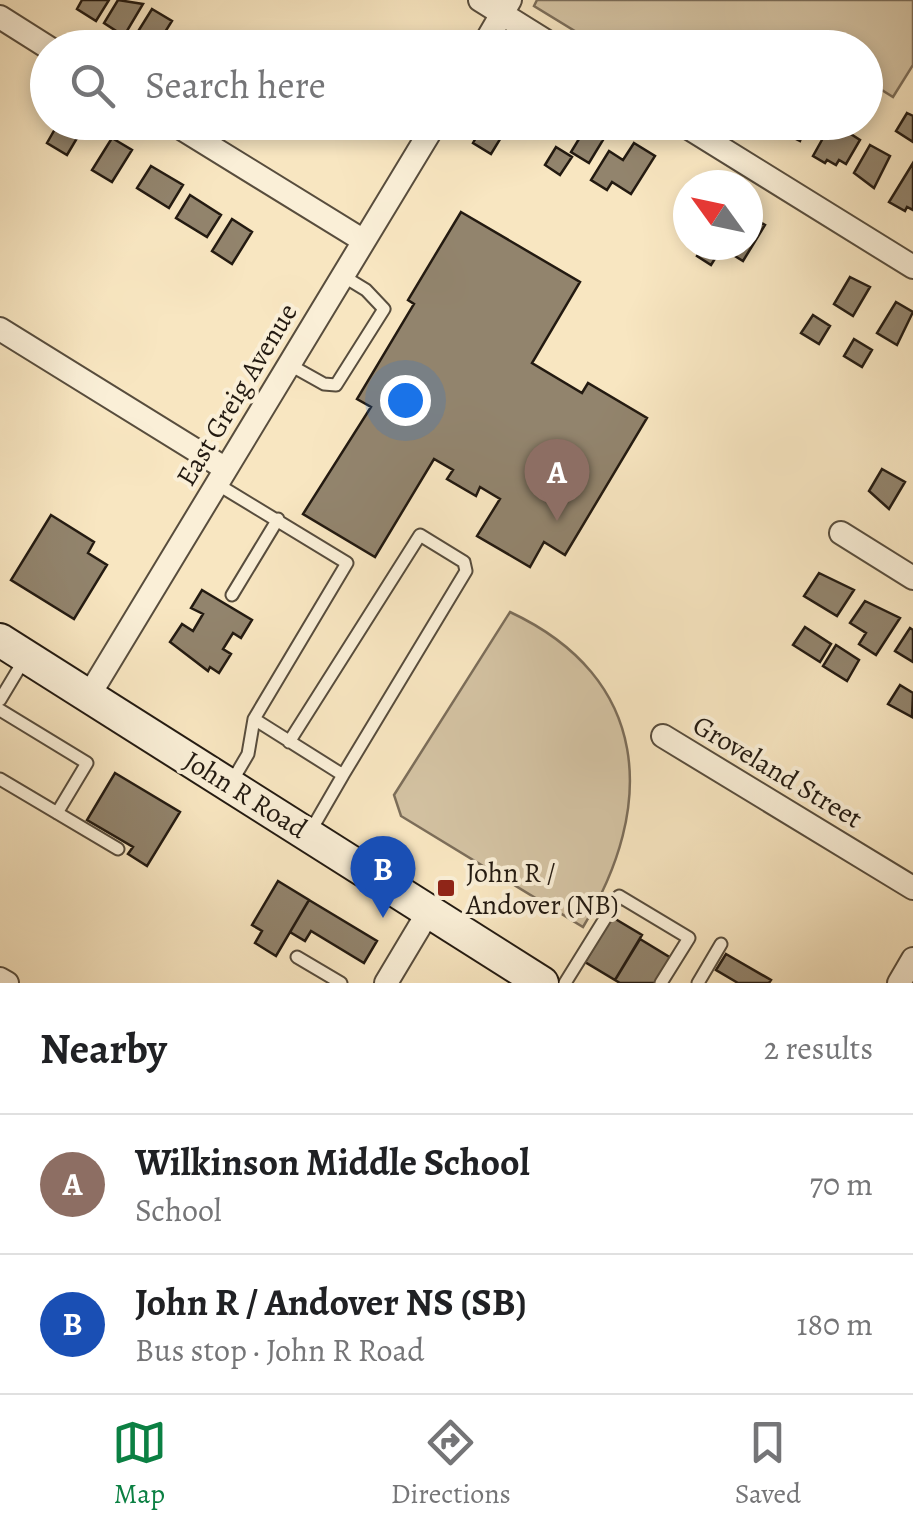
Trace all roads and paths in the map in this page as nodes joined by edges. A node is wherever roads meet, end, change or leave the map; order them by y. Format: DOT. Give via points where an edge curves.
graph roads {
  1 [pos="480,0"];
  2 [pos="506,7"];
  3 [pos="0,17"];
  4 [pos="493,30"];
  5 [pos="534,30"];
  6 [pos="30,36"];
  7 [pos="200,140"];
  8 [pos="425,140"];
  9 [pos="707,140"];
  10 [pos="364,241"];
  11 [pos="913,266"];
  12 [pos="343,276"];
  13 [pos="0,329"];
  14 [pos="290,364"];
  15 [pos="221,476"];
  16 [pos="278,520"];
  17 [pos="842,534"];
  18 [pos="913,578"];
  19 [pos="232,595"];
  20 [pos="13,648"];
  21 [pos="88,697"];
  22 [pos="0,700"];
  23 [pos="0,710"];
  24 [pos="254,719"];
  25 [pos="664,736"];
  26 [pos="289,742"];
  27 [pos="343,775"];
  28 [pos="0,779"];
  29 [pos="231,784"];
  30 [pos="56,812"];
  31 [pos="310,834"];
  32 [pos="118,849"];
  33 [pos="913,888"];
  34 [pos="429,911"];
  35 [pos="722,944"];
  36 [pos="297,957"];
  37 [pos="913,959"];
  38 [pos="0,979"];
  39 [pos="7,983"];
  40 [pos="341,983"];
  41 [pos="386,983"];
  42 [pos="542,983"];
  43 [pos="565,983"];
  44 [pos="661,983"];
  45 [pos="698,983"];
  46 [pos="898,983"];
  1 -- 2 [label="street"];
  2 -- 4 [label="street"];
  2 -- 5 [label="street"];
  3 -- 6 [label="street"];
  7 -- 10 [label="street"];
  8 -- 10 [label="street, East Greig Avenue"];
  9 -- 11 [label="street"];
  10 -- 12 [label="street, East Greig Avenue"];
  12 -- 14 [label="street, East Greig Avenue"];
  12 -- 14 [label="lane" via="384,310 336,385"];
  13 -- 15 [label="street"];
  14 -- 15 [label="street, East Greig Avenue"];
  15 -- 16 [label="lane"];
  15 -- 21 [label="street, East Greig Avenue"];
  16 -- 19 [label="lane"];
  16 -- 24 [label="lane" via="347,563"];
  17 -- 18 [label="street"];
  20 -- 21 [label="main road, John R Road"];
  20 -- 22 [label="lane"];
  21 -- 29 [label="main road, John R Road"];
  23 -- 30 [label="lane" via="87,763"];
  24 -- 26 [label="lane"];
  24 -- 29 [label="lane" via="248,754"];
  25 -- 33 [label="street, Groveland Street"];
  26 -- 27 [label="lane"];
  26 -- 27 [label="lane" via="420,535 464,562 466,571"];
  27 -- 31 [label="lane"];
  28 -- 30 [label="lane"];
  29 -- 31 [label="main road, John R Road"];
  30 -- 32 [label="lane"];
  31 -- 34 [label="main road, John R Road"];
  34 -- 41 [label="street"];
  34 -- 42 [label="main road, John R Road"];
  35 -- 45 [label="lane"];
  36 -- 40 [label="lane"];
  37 -- 46 [label="street"];
  38 -- 39 [label="street"];
  43 -- 44 [label="lane" via="620,896 689,938"];
}
